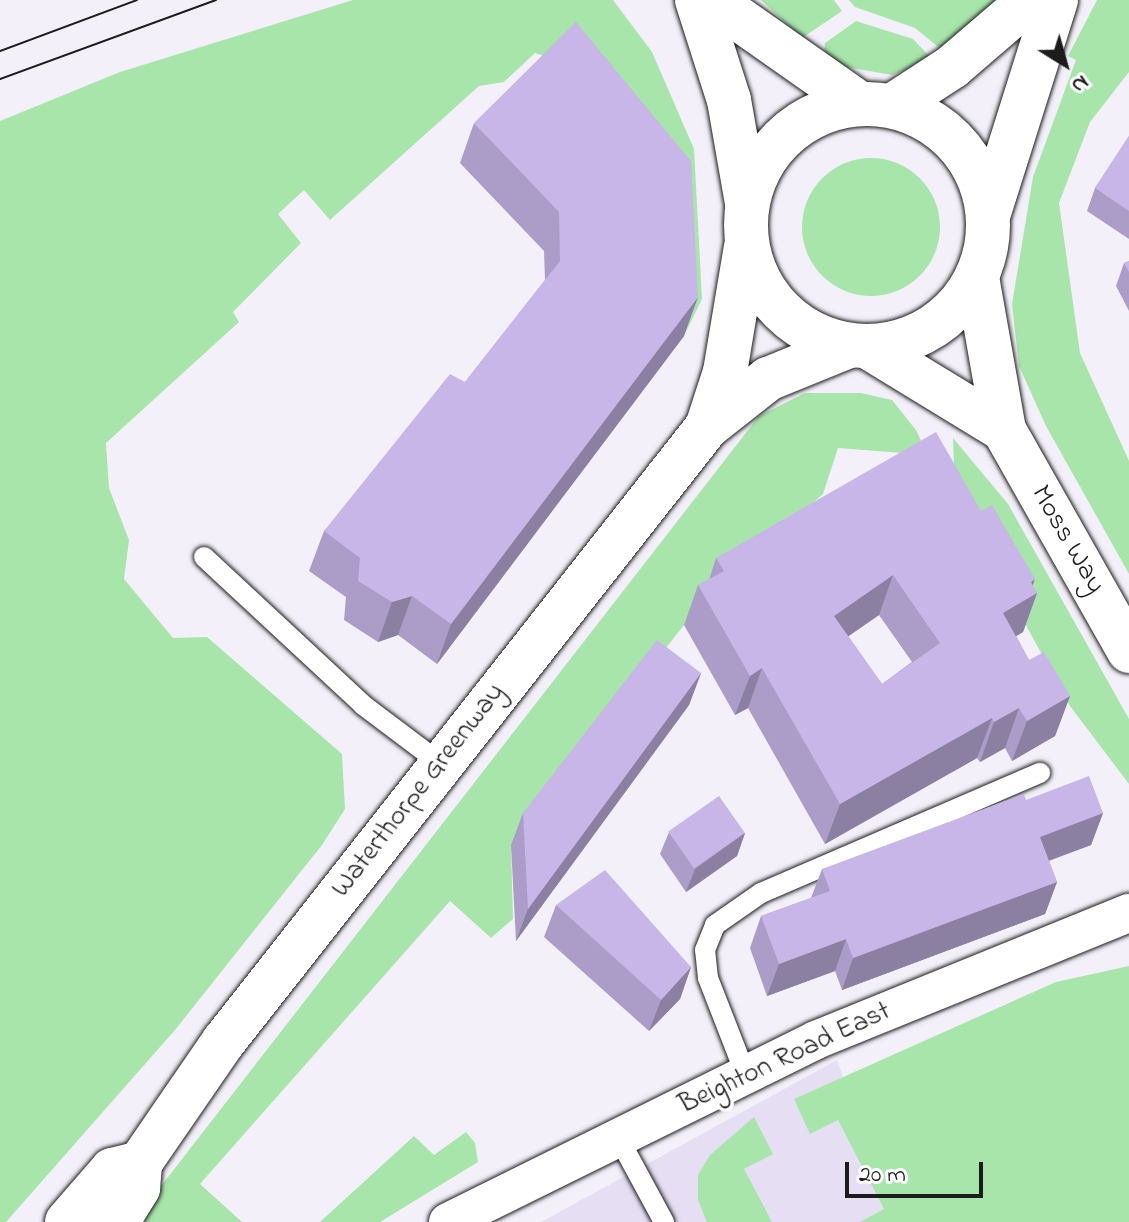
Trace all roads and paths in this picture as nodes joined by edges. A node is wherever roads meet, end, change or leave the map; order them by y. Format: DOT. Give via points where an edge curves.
graph roads {
  1 [pos="697,0"];
  2 [pos="712,0"];
  3 [pos="1030,0"];
  4 [pos="1056,0"];
  5 [pos="876,105"];
  6 [pos="988,216"];
  7 [pos="747,224"];
  8 [pos="977,277"];
  9 [pos="859,346"];
  10 [pos="707,427"];
  11 [pos="1004,430"];
  12 [pos="204,557"];
  13 [pos="1129,651"];
  14 [pos="440,763"];
  15 [pos="1040,773"];
  16 [pos="1129,913"];
  17 [pos="745,1073"];
  18 [pos="618,1137"];
  19 [pos="140,1163"];
  20 [pos="67,1222"];
  21 [pos="117,1222"];
  22 [pos="448,1222"];
  23 [pos="664,1222"];
  1 -- 7 [label="street" via="729,100"];
  2 -- 5 [label="street"];
  3 -- 5 [label="street" via="952,67"];
  4 -- 6 [label="street"];
  5 -- 6 [label="street" via="922,116 968,157 982,185"];
  5 -- 7 [label="street" via="818,114 775,145 757,172"];
  6 -- 8 [label="street"];
  7 -- 9 [label="street" via="767,296 786,317 826,340"];
  7 -- 10 [label="street, Waterthorpe Greenway" via="725,372"];
  8 -- 9 [label="street" via="944,319 895,343"];
  8 -- 11 [label="street, Moss Way"];
  9 -- 10 [label="street, Waterthorpe Greenway" via="768,379"];
  9 -- 11 [label="street, Moss Way"];
  10 -- 14 [label="street, Waterthorpe Greenway"];
  11 -- 13 [label="street, Moss Way"];
  12 -- 14 [label="lane" via="363,705"];
  14 -- 19 [label="street, Waterthorpe Greenway" via="224,1041"];
  15 -- 17 [label="lane" via="761,893 715,925 705,950 708,978"];
  16 -- 17 [label="street, Beighton Road East"];
  17 -- 18 [label="street, Beighton Road East"];
  18 -- 22 [label="street, Beighton Road East"];
  18 -- 23 [label="lane"];
  19 -- 20 [label="street" via="112,1170"];
  19 -- 21 [label="street, Waterthorpe Greenway" via="138,1188"];
}
